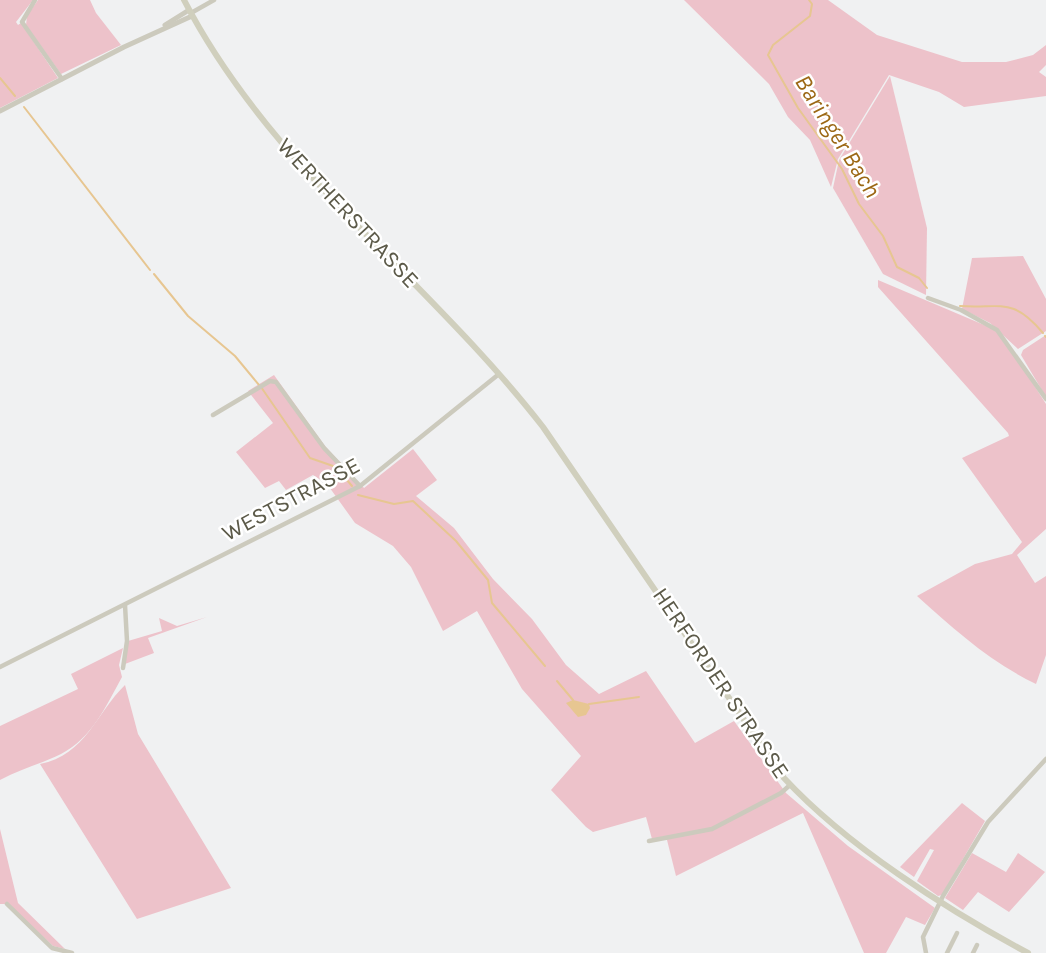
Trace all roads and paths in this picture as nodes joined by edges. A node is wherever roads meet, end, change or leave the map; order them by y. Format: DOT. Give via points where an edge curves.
graph roads {
  1 [pos="35,0"];
  2 [pos="184,0"];
  3 [pos="214,0"];
  4 [pos="190,13"];
  5 [pos="62,79"];
  6 [pos="0,111"];
  7 [pos="928,298"];
  8 [pos="499,374"];
  9 [pos="1046,399"];
  10 [pos="532,412"];
  11 [pos="213,415"];
  12 [pos="360,486"];
  13 [pos="125,605"];
  14 [pos="0,667"];
  15 [pos="123,668"];
  16 [pos="1046,759"];
  17 [pos="790,785"];
  18 [pos="649,841"];
  19 [pos="941,902"];
  20 [pos="7,904"];
  21 [pos="957,933"];
  22 [pos="978,945"];
  23 [pos="72,953"];
  24 [pos="926,953"];
  25 [pos="947,953"];
  26 [pos="973,953"];
  27 [pos="1028,953"];
  1 -- 5 [label="street" via="22,22"];
  2 -- 4 [label="main road, WERTHERSTRASSE"];
  3 -- 4 [label="street"];
  4 -- 5 [label="street"];
  4 -- 8 [label="main road, WERTHERSTRASSE" via="257,114"];
  5 -- 6 [label="street"];
  7 -- 9 [label="street" via="997,330"];
  8 -- 10 [label="main road, WERTHERSTRASSE"];
  8 -- 12 [label="street, WESTSTRASSE"];
  10 -- 17 [label="main road, HERFORDER STRASSE"];
  11 -- 12 [label="street" via="270,381 276,382 324,448"];
  12 -- 13 [label="street, WESTSTRASSE"];
  13 -- 14 [label="street, WESTSTRASSE"];
  13 -- 15 [label="street"];
  16 -- 19 [label="street" via="988,822"];
  17 -- 18 [label="street" via="712,829"];
  17 -- 19 [label="main road, HERFORDER STRASSE"];
  19 -- 24 [label="street" via="923,937"];
  19 -- 27 [label="main road, HERFORDER STRASSE"];
  20 -- 23 [label="street" via="52,948"];
  21 -- 25 [label="street"];
  22 -- 26 [label="street"];
}
